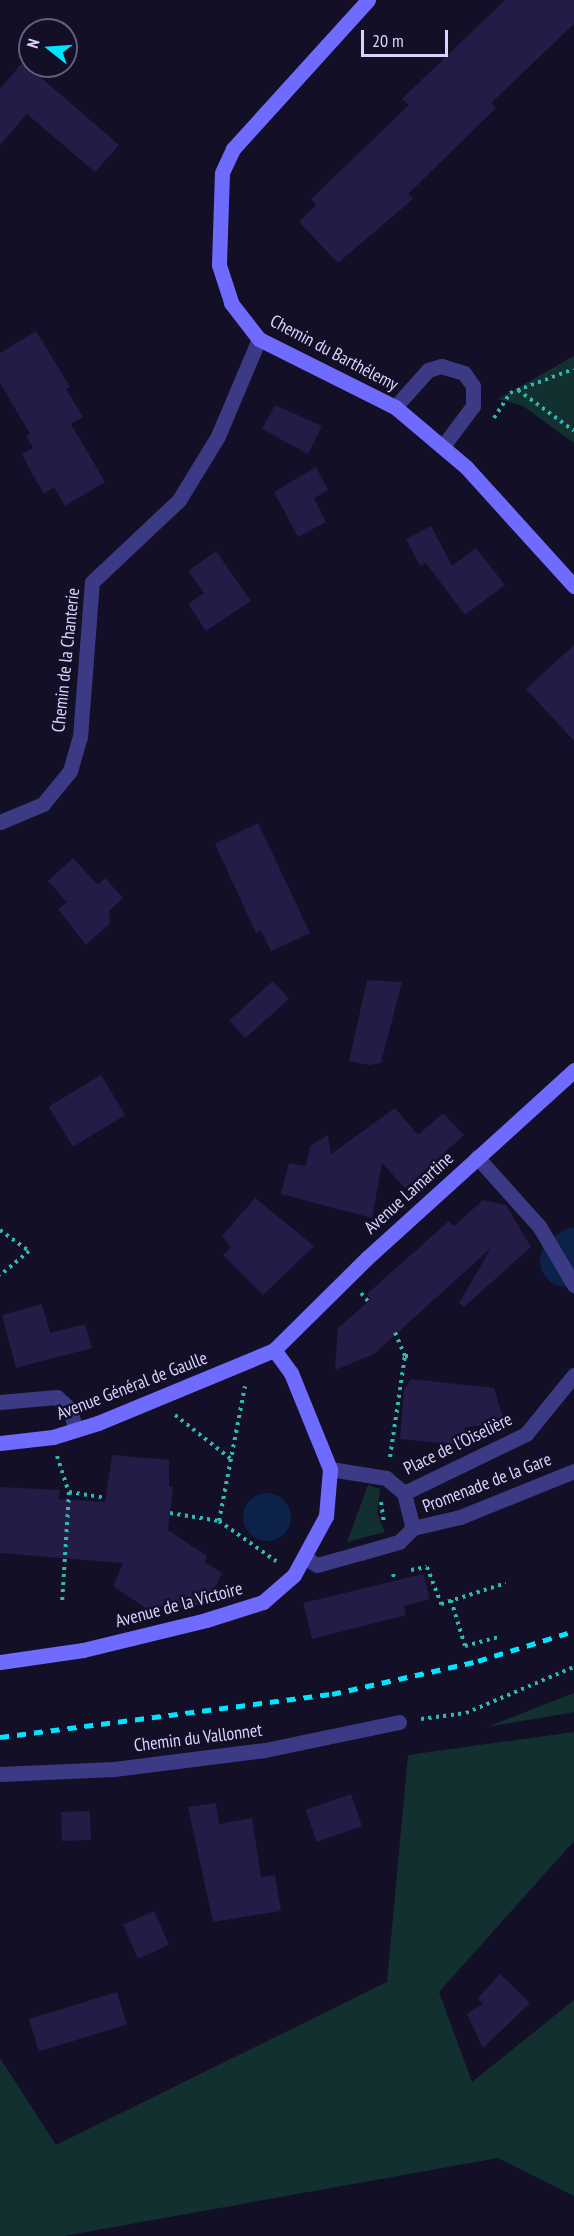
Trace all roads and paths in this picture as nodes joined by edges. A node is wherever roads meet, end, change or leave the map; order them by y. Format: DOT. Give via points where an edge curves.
graph roads {
  1 [pos="368,0"];
  2 [pos="259,339"];
  3 [pos="574,369"];
  4 [pos="518,390"];
  5 [pos="395,407"];
  6 [pos="493,420"];
  7 [pos="574,431"];
  8 [pos="443,446"];
  9 [pos="574,586"];
  10 [pos="0,822"];
  11 [pos="574,1070"];
  12 [pos="477,1157"];
  13 [pos="0,1230"];
  14 [pos="0,1275"];
  15 [pos="574,1286"];
  16 [pos="395,1332"];
  17 [pos="274,1350"];
  18 [pos="405,1356"];
  19 [pos="413,1356"];
  20 [pos="574,1375"];
  21 [pos="243,1395"];
  22 [pos="0,1402"];
  23 [pos="175,1415"];
  24 [pos="76,1430"];
  25 [pos="0,1443"];
  26 [pos="57,1459"];
  27 [pos="231,1459"];
  28 [pos="390,1464"];
  29 [pos="330,1469"];
  30 [pos="574,1471"];
  31 [pos="383,1491"];
  32 [pos="69,1492"];
  33 [pos="404,1493"];
  34 [pos="105,1498"];
  35 [pos="170,1513"];
  36 [pos="219,1521"];
  37 [pos="413,1527"];
  38 [pos="391,1533"];
  39 [pos="305,1558"];
  40 [pos="282,1566"];
  41 [pos="411,1570"];
  42 [pos="506,1583"];
  43 [pos="451,1600"];
  44 [pos="62,1603"];
  45 [pos="500,1637"];
  46 [pos="0,1662"];
  47 [pos="574,1667"];
  48 [pos="399,1722"];
  49 [pos="0,1774"];
  1 -- 2 [label="street, Chemin du Barthélemy" via="233,148 222,172 219,265 231,303"];
  2 -- 5 [label="street, Chemin du Barthélemy"];
  2 -- 10 [label="street, Chemin de la Chanterie" via="218,436 179,500 92,582 80,737 70,771 44,804"];
  3 -- 4 [label="path"];
  4 -- 6 [label="path" via="510,393"];
  4 -- 7 [label="path"];
  5 -- 8 [label="street, Chemin du Barthélemy"];
  5 -- 8 [label="street" via="423,373 450,367 464,373 472,386 469,417"];
  8 -- 9 [label="street, Chemin du Barthélemy"];
  11 -- 12 [label="street, Avenue Lamartine"];
  12 -- 15 [label="street" via="539,1226"];
  12 -- 17 [label="street, Avenue Lamartine"];
  13 -- 14 [label="path" via="29,1251"];
  16 -- 18 [label="path"];
  17 -- 24 [label="street, Avenue Général de Gaulle"];
  17 -- 29 [label="street, Avenue de la Victoire" via="291,1373"];
  18 -- 19 [label="path"];
  18 -- 28 [label="path"];
  20 -- 33 [label="street, Place de l'Oiselière" via="526,1434"];
  21 -- 27 [label="path"];
  22 -- 24 [label="street" via="57,1397 69,1408"];
  23 -- 27 [label="path"];
  24 -- 25 [label="street, Avenue Général de Gaulle"];
  26 -- 32 [label="path"];
  27 -- 36 [label="path"];
  29 -- 33 [label="street" via="386,1478"];
  29 -- 39 [label="street, Avenue de la Victoire" via="326,1516"];
  30 -- 37 [label="street, Promenade de la Gare" via="451,1520"];
  31 -- 38 [label="path" via="379,1508"];
  32 -- 34 [label="path"];
  32 -- 44 [label="path"];
  33 -- 37 [label="street"];
  35 -- 36 [label="path"];
  36 -- 40 [label="path"];
  37 -- 39 [label="street" via="399,1542 360,1554 317,1565"];
  39 -- 46 [label="street, Avenue de la Victoire" via="262,1602 82,1650"];
  41 -- 43 [label="path" via="427,1567 441,1604"];
  42 -- 43 [label="path"];
  43 -- 45 [label="path" via="465,1646"];
  47 -- 48 [label="path" via="466,1713"];
  48 -- 49 [label="street, Chemin du Vallonnet" via="265,1750 114,1769"];
}
